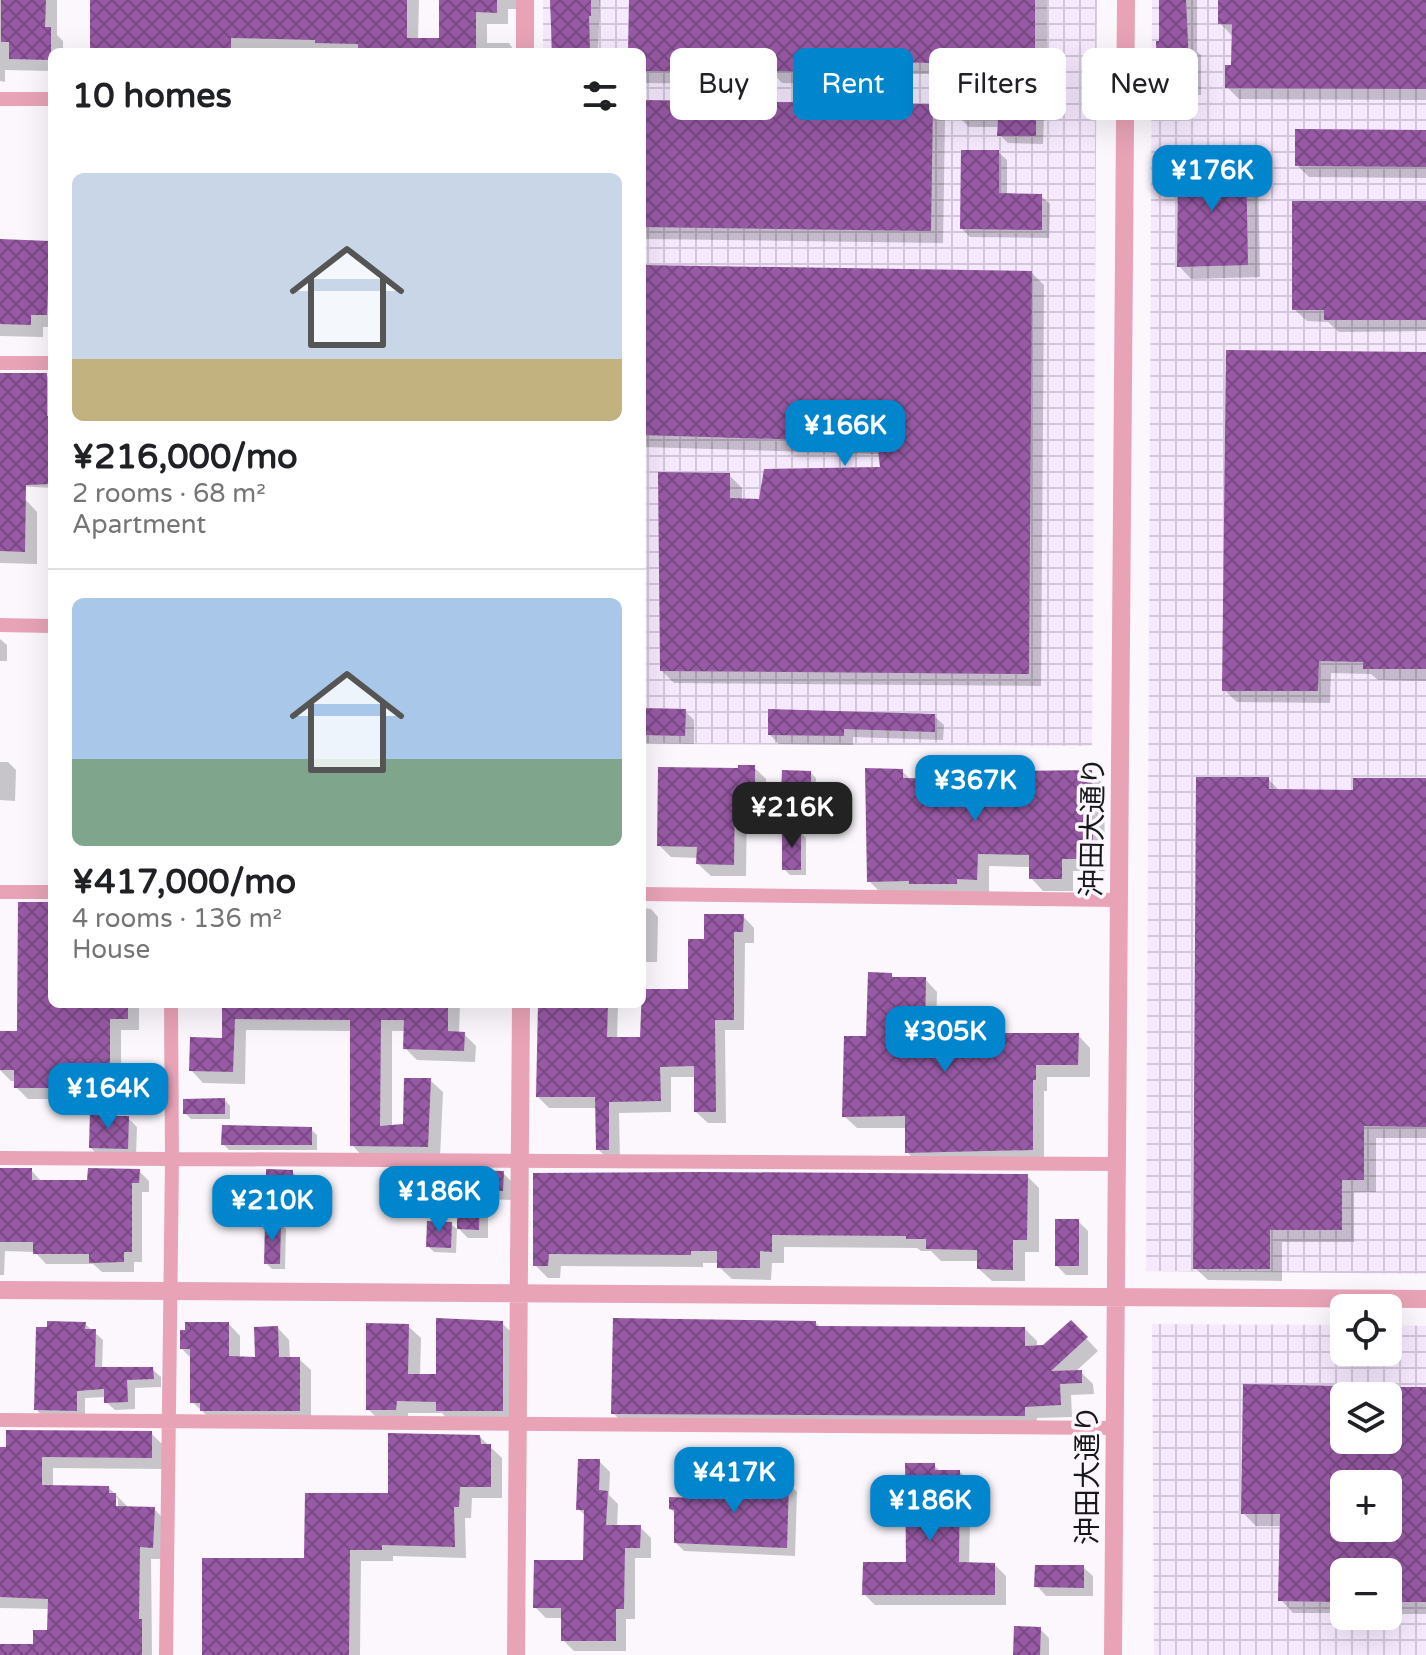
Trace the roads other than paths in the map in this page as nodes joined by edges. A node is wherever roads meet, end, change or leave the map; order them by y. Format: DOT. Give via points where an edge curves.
graph roads {
  1 [pos="525,0"];
  2 [pos="1126,0"];
  3 [pos="525,48"];
  4 [pos="0,99"];
  5 [pos="48,99"];
  6 [pos="0,363"];
  7 [pos="48,363"];
  8 [pos="0,625"];
  9 [pos="48,626"];
  10 [pos="0,892"];
  11 [pos="48,892"];
  12 [pos="646,894"];
  13 [pos="1119,900"];
  14 [pos="171,1008"];
  15 [pos="521,1008"];
  16 [pos="0,1158"];
  17 [pos="172,1160"];
  18 [pos="519,1160"];
  19 [pos="1117,1164"];
  20 [pos="0,1290"];
  21 [pos="171,1291"];
  22 [pos="518,1292"];
  23 [pos="1116,1296"];
  24 [pos="1426,1299"];
  25 [pos="0,1420"];
  26 [pos="169,1421"];
  27 [pos="520,1424"];
  28 [pos="1115,1428"];
  29 [pos="166,1655"];
  30 [pos="516,1655"];
  31 [pos="1113,1655"];
  1 -- 3 [label="street"];
  2 -- 13 [label="street, 沖田大通り"];
  4 -- 5 [label="street"];
  6 -- 7 [label="street"];
  8 -- 9 [label="street"];
  10 -- 11 [label="street"];
  12 -- 13 [label="street"];
  13 -- 19 [label="street, 沖田大通り"];
  14 -- 17 [label="street"];
  15 -- 18 [label="street"];
  16 -- 17 [label="street"];
  17 -- 18 [label="street"];
  17 -- 21 [label="street"];
  18 -- 19 [label="street"];
  18 -- 22 [label="street"];
  19 -- 23 [label="street, 沖田大通り"];
  20 -- 21 [label="street"];
  21 -- 22 [label="street"];
  21 -- 26 [label="street"];
  22 -- 23 [label="street"];
  22 -- 27 [label="street"];
  23 -- 24 [label="street"];
  23 -- 28 [label="street, 沖田大通り"];
  25 -- 26 [label="street"];
  26 -- 27 [label="street"];
  26 -- 29 [label="street"];
  27 -- 28 [label="street"];
  27 -- 30 [label="street"];
  28 -- 31 [label="street, 沖田大通り"];
}
